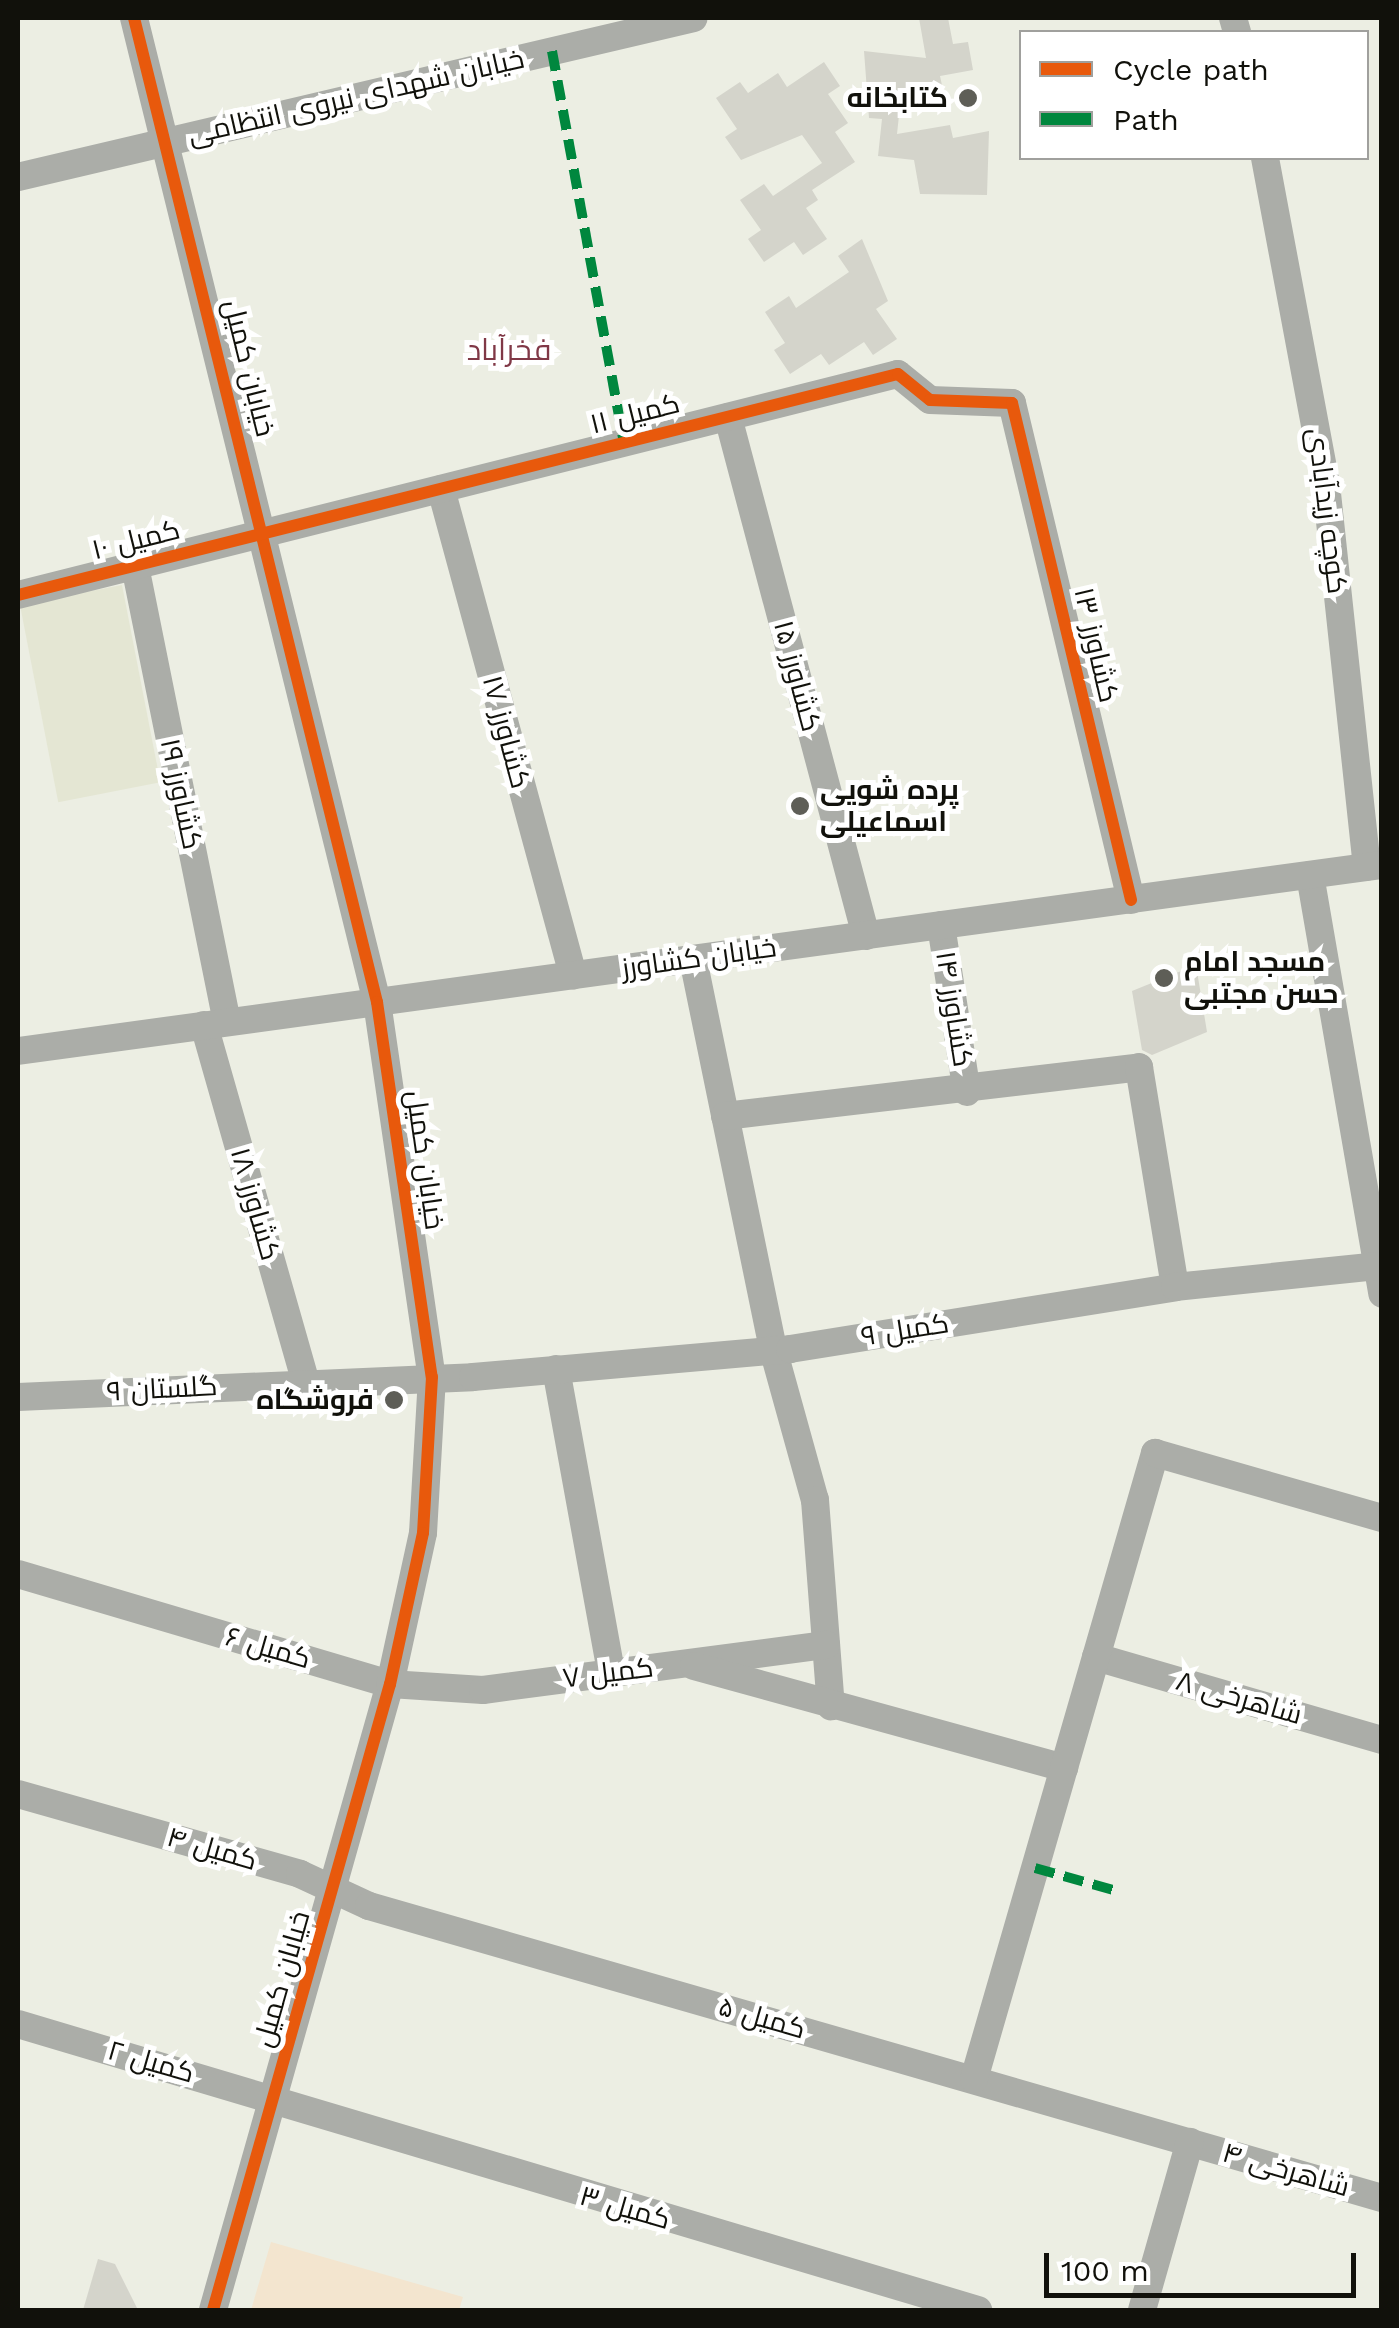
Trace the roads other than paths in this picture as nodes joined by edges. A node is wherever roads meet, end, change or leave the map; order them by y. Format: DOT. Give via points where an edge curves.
graph roads {
  1 [pos="134,18"];
  2 [pos="694,18"];
  3 [pos="166,142"];
  4 [pos="1265,160"];
  5 [pos="18,177"];
  6 [pos="1012,402"];
  7 [pos="728,417"];
  8 [pos="441,489"];
  9 [pos="265,533"];
  10 [pos="134,566"];
  11 [pos="18,594"];
  12 [pos="1374,866"];
  13 [pos="1310,875"];
  14 [pos="1131,900"];
  15 [pos="941,926"];
  16 [pos="866,936"];
  17 [pos="693,959"];
  18 [pos="572,975"];
  19 [pos="377,1002"];
  20 [pos="216,1024"];
  21 [pos="18,1051"];
  22 [pos="966,1092"];
  23 [pos="725,1116"];
  24 [pos="1377,1266"];
  25 [pos="1175,1286"];
  26 [pos="1382,1294"];
  27 [pos="773,1349"];
  28 [pos="556,1369"];
  29 [pos="432,1378"];
  30 [pos="306,1382"];
  31 [pos="18,1396"];
  32 [pos="1382,1518"];
  33 [pos="18,1574"];
  34 [pos="826,1645"];
  35 [pos="1096,1656"];
  36 [pos="685,1664"];
  37 [pos="610,1673"];
  38 [pos="390,1684"];
  39 [pos="831,1706"];
  40 [pos="1382,1740"];
  41 [pos="1064,1768"];
  42 [pos="18,1794"];
  43 [pos="335,1890"];
  44 [pos="22,2026"];
  45 [pos="974,2079"];
  46 [pos="272,2102"];
  47 [pos="1190,2142"];
  48 [pos="1382,2198"];
  49 [pos="213,2310"];
  50 [pos="978,2310"];
  51 [pos="1142,2310"];
  1 -- 3 [label="street, خیابان کمیل"];
  2 -- 3 [label="street, خیابان شهدای نیروی انتظامی"];
  3 -- 5 [label="street, خیابان شهدای نیروی انتظامی"];
  3 -- 9 [label="street, خیابان کمیل"];
  4 -- 12 [label="street, کوچه زیدآبادی" via="1326,484"];
  6 -- 7 [label="street, کمیل ۱۱" via="930,400 898,374"];
  6 -- 14 [label="street, کشاورز ۱۳"];
  7 -- 8 [label="street, کمیل ۱۱"];
  7 -- 16 [label="street, کشاورز ۱۵"];
  8 -- 9 [label="street, کمیل ۱۱"];
  8 -- 18 [label="street, کشاورز ۱۷"];
  9 -- 10 [label="street, کمیل ۱۰"];
  9 -- 19 [label="street, خیابان کمیل"];
  10 -- 11 [label="street, کمیل ۱۰"];
  10 -- 20 [label="street, کشاورز ۱۹"];
  12 -- 13 [label="street, خیابان کشاورز"];
  13 -- 14 [label="street, خیابان کشاورز"];
  13 -- 24 [label="street"];
  14 -- 15 [label="street, خیابان کشاورز"];
  15 -- 16 [label="street, خیابان کشاورز"];
  15 -- 22 [label="street, کشاورز ۱۴"];
  16 -- 17 [label="street, خیابان کشاورز"];
  17 -- 18 [label="street, خیابان کشاورز"];
  17 -- 23 [label="street"];
  18 -- 19 [label="street, خیابان کشاورز"];
  19 -- 20 [label="street, خیابان کشاورز"];
  19 -- 29 [label="street, خیابان کمیل"];
  20 -- 21 [label="street, خیابان کشاورز"];
  20 -- 30 [label="street, کشاورز ۱۸"];
  22 -- 23 [label="street"];
  22 -- 25 [label="street" via="1139,1066"];
  23 -- 27 [label="street"];
  24 -- 25 [label="street, کمیل ۹"];
  24 -- 26 [label="street"];
  25 -- 27 [label="street, کمیل ۹"];
  27 -- 28 [label="street, کمیل ۹"];
  27 -- 34 [label="street" via="815,1500"];
  28 -- 29 [label="street, کمیل ۹"];
  28 -- 37 [label="street"];
  29 -- 30 [label="street, گلستان ۹"];
  29 -- 38 [label="street, خیابان کمیل" via="422,1533"];
  30 -- 31 [label="street, گلستان ۹"];
  32 -- 35 [label="street" via="1155,1452"];
  33 -- 38 [label="street, کمیل ۶"];
  34 -- 36 [label="street, کمیل ۷"];
  34 -- 39 [label="street"];
  35 -- 40 [label="street, شاهرخی ۸"];
  35 -- 41 [label="street"];
  36 -- 37 [label="street, کمیل ۷"];
  36 -- 39 [label="street"];
  37 -- 38 [label="street, کمیل ۷" via="483,1690"];
  38 -- 43 [label="street, خیابان کمیل"];
  39 -- 41 [label="street"];
  41 -- 45 [label="street"];
  42 -- 43 [label="street, کمیل ۴"];
  43 -- 45 [label="street, کمیل ۵"];
  43 -- 46 [label="street, خیابان کمیل"];
  44 -- 46 [label="street, کمیل ۲"];
  45 -- 47 [label="street, کمیل ۵"];
  46 -- 49 [label="street, خیابان کمیل"];
  46 -- 50 [label="street, کمیل ۳"];
  47 -- 48 [label="street, شاهرخی ۴"];
  47 -- 51 [label="street"];
}
